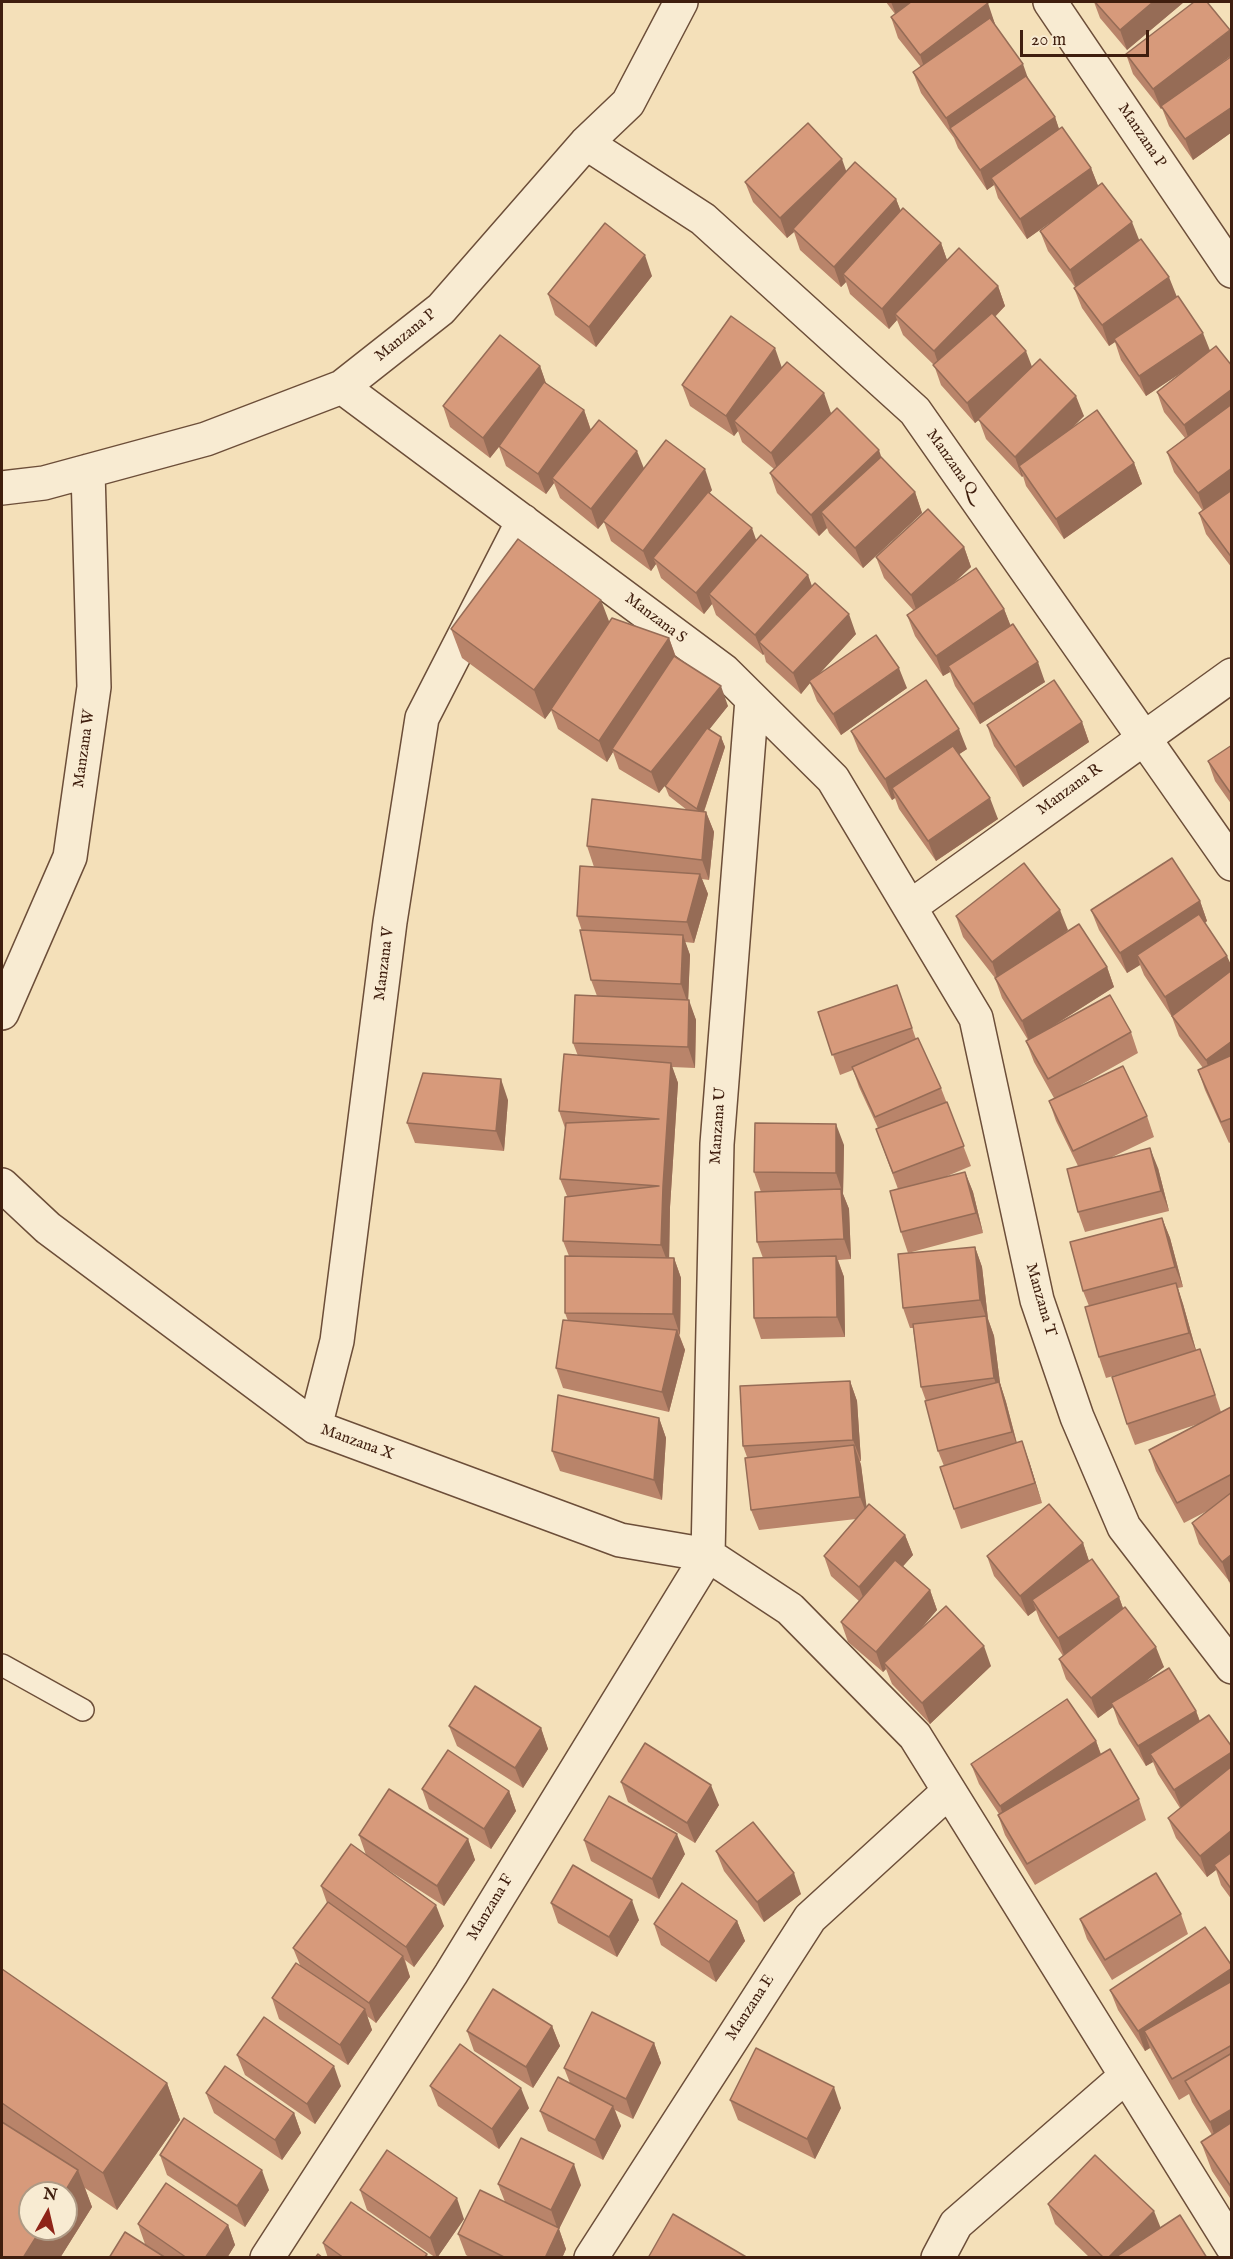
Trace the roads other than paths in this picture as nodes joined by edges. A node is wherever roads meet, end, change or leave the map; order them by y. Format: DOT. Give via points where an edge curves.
graph roads {
  1 [pos="681,2"];
  2 [pos="1050,2"];
  3 [pos="586,143"];
  4 [pos="1232,271"];
  5 [pos="342,387"];
  6 [pos="88,471"];
  7 [pos="2,488"];
  8 [pos="524,521"];
  9 [pos="1232,675"];
  10 [pos="752,699"];
  11 [pos="1142,738"];
  12 [pos="1232,864"];
  13 [pos="910,907"];
  14 [pos="2,1013"];
  15 [pos="2,1185"];
  16 [pos="315,1427"];
  17 [pos="708,1555"];
  18 [pos="2,1665"];
  19 [pos="1232,1667"];
  20 [pos="83,1710"];
  21 [pos="949,1791"];
  22 [pos="1126,2076"];
  23 [pos="1232,2246"];
  24 [pos="267,2258"];
  25 [pos="591,2258"];
  26 [pos="938,2258"];
  1 -- 3 [label="street, Manzana P" via="628,103"];
  2 -- 4 [label="street, Manzana P"];
  3 -- 5 [label="street, Manzana P" via="441,309"];
  3 -- 11 [label="street, Manzana Q" via="703,219 915,411"];
  5 -- 6 [label="street, Manzana P" via="206,439"];
  5 -- 8 [label="street, Manzana S"];
  6 -- 7 [label="street, Manzana P" via="44,483"];
  6 -- 14 [label="street, Manzana W" via="94,687 70,857"];
  8 -- 10 [label="street, Manzana S" via="724,671"];
  8 -- 16 [label="street, Manzana V" via="422,718 390,922 337,1341"];
  9 -- 11 [label="street, Manzana R"];
  10 -- 13 [label="street, Manzana S" via="833,779"];
  10 -- 17 [label="street, Manzana U" via="717,1144"];
  11 -- 12 [label="street, Manzana Q"];
  11 -- 13 [label="street, Manzana R"];
  13 -- 19 [label="street, Manzana T" via="976,1018 1037,1299 1077,1417 1124,1527"];
  15 -- 16 [label="street, Manzana X" via="48,1228"];
  16 -- 17 [label="street, Manzana X" via="620,1540"];
  17 -- 21 [label="street" via="790,1609 915,1736"];
  17 -- 24 [label="street, Manzana F" via="451,1974"];
  18 -- 20 [label="lane"];
  21 -- 22 [label="street"];
  21 -- 25 [label="street, Manzana E" via="810,1918"];
  22 -- 23 [label="street"];
  22 -- 26 [label="street" via="956,2224"];
}
